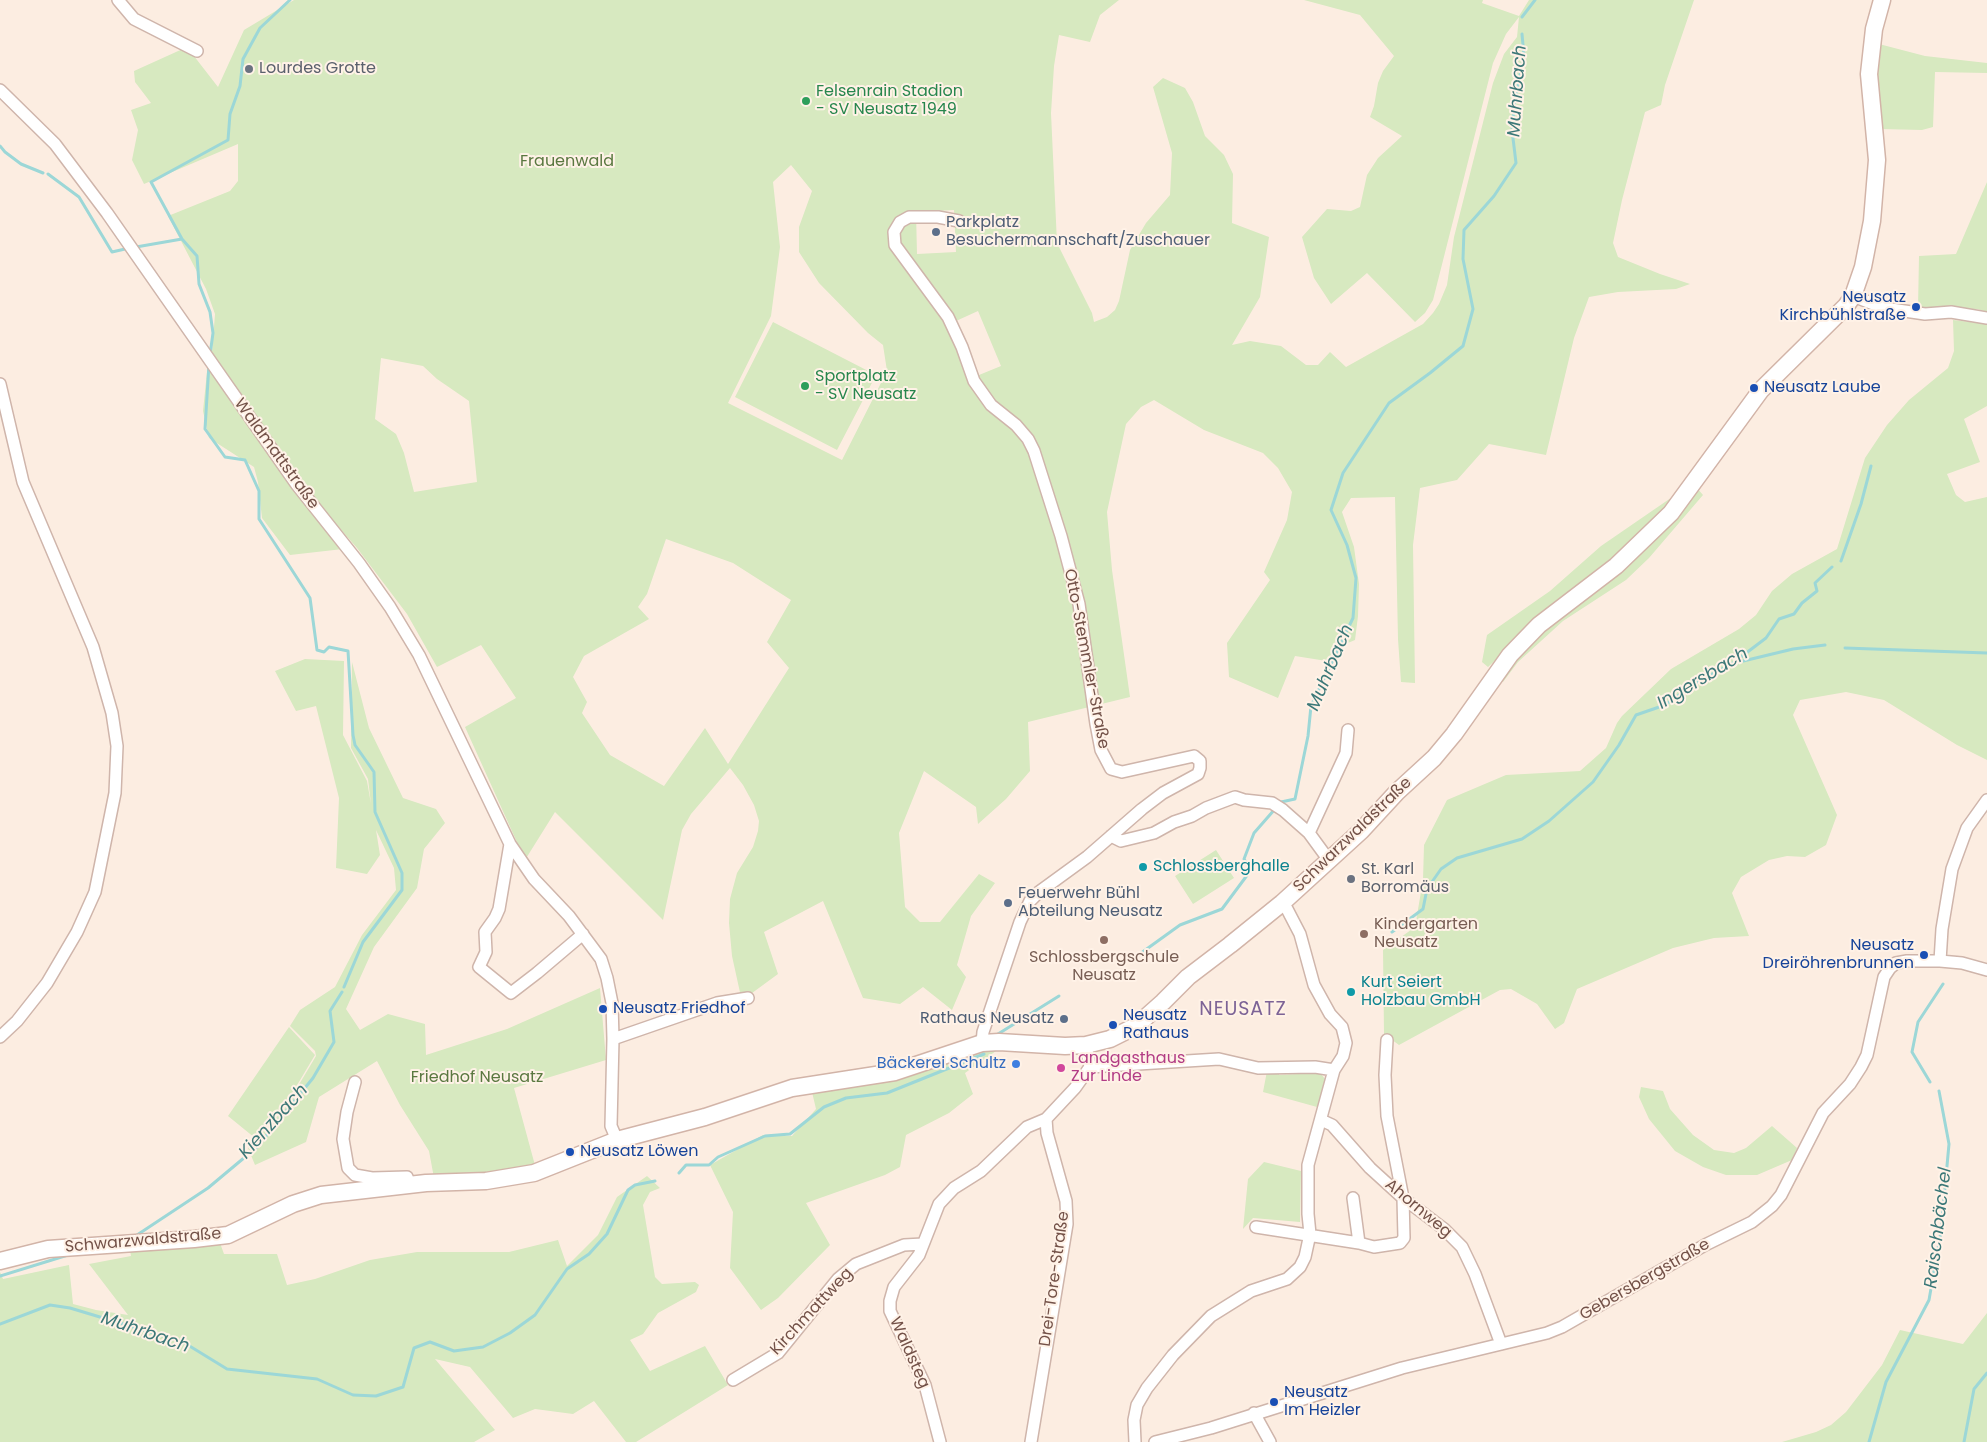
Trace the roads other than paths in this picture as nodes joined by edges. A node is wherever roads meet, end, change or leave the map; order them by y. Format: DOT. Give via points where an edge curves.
graph roads {
  1 [pos="118,0"];
  2 [pos="1882,0"];
  3 [pos="197,51"];
  4 [pos="0,90"];
  5 [pos="959,221"];
  6 [pos="1853,296"];
  7 [pos="1987,318"];
  8 [pos="0,384"];
  9 [pos="1348,730"];
  10 [pos="1987,800"];
  11 [pos="1308,833"];
  12 [pos="1111,836"];
  13 [pos="510,844"];
  14 [pos="1328,859"];
  15 [pos="1282,903"];
  16 [pos="582,934"];
  17 [pos="1940,961"];
  18 [pos="1987,970"];
  19 [pos="748,998"];
  20 [pos="0,1037"];
  21 [pos="613,1039"];
  22 [pos="1386,1040"];
  23 [pos="982,1043"];
  24 [pos="1086,1044"];
  25 [pos="1090,1067"];
  26 [pos="1334,1070"];
  27 [pos="355,1082"];
  28 [pos="1046,1119"];
  29 [pos="1321,1120"];
  30 [pos="617,1140"];
  31 [pos="410,1185"];
  32 [pos="1353,1198"];
  33 [pos="1403,1198"];
  34 [pos="1256,1227"];
  35 [pos="1310,1234"];
  36 [pos="1359,1242"];
  37 [pos="924,1244"];
  38 [pos="0,1261"];
  39 [pos="1501,1344"];
  40 [pos="733,1380"];
  41 [pos="1254,1413"];
  42 [pos="940,1442"];
  43 [pos="1031,1442"];
  44 [pos="1135,1442"];
  45 [pos="1155,1442"];
  46 [pos="1270,1442"];
  1 -- 3 [label="street" via="134,19"];
  2 -- 6 [label="main road, Schwarzwaldstraße" via="1874,29 1869,74 1877,160 1872,221 1863,267"];
  4 -- 13 [label="street, Waldmattstraße" via="55,144 296,485 390,607 419,655"];
  5 -- 12 [label="street, Otto-Stemmler-Straße" via="909,217 900,222 894,232 895,245 948,317 974,381 991,405 1028,439 1034,451 1080,604 1101,750 1111,769 1122,772 1188,756 1194,756 1200,762 1198,774 1163,793"];
  6 -- 7 [label="street" via="1901,311 1925,314 1951,312"];
  6 -- 14 [label="main road, Schwarzwaldstraße" via="1838,315 1761,390 1671,513 1616,566 1539,624 1510,655 1434,758 1362,831"];
  8 -- 20 [label="street" via="23,482 93,647 112,713 117,746 115,793 95,892 77,932 47,983"];
  9 -- 11 [label="street" via="1346,753"];
  10 -- 17 [label="street" via="1968,828 1952,869"];
  11 -- 12 [label="street" via="1272,803 1235,797 1154,833 1121,841"];
  11 -- 14 [label="street"];
  12 -- 23 [label="street, Otto-Stemmler-Straße" via="1039,892 1026,908"];
  13 -- 16 [label="street, Waldmattstraße" via="534,879"];
  13 -- 16 [label="street" via="498,909 485,932 486,952 479,966 511,993 538,974"];
  14 -- 15 [label="main road, Schwarzwaldstraße"];
  15 -- 24 [label="main road, Schwarzwaldstraße" via="1188,977 1136,1026 1110,1039"];
  15 -- 26 [label="street" via="1300,934 1314,985 1345,1034 1343,1056"];
  16 -- 21 [label="street, Waldmattstraße" via="604,968 611,993"];
  17 -- 18 [label="street, Gebersbergstraße"];
  17 -- 39 [label="street, Gebersbergstraße" via="1907,961 1890,968 1884,977 1864,1061 1850,1084 1822,1113 1781,1195 1762,1215 1562,1327"];
  19 -- 21 [label="street" via="717,1003"];
  21 -- 30 [label="street, Waldmattstraße" via="610,1126"];
  22 -- 33 [label="street" via="1388,1116"];
  23 -- 24 [label="main road, Schwarzwaldstraße"];
  23 -- 30 [label="main road, Schwarzwaldstraße" via="895,1072 792,1088 704,1117"];
  24 -- 25 [label="street"];
  25 -- 26 [label="street" via="1219,1059 1258,1068"];
  25 -- 28 [label="street"];
  26 -- 29 [label="street"];
  27 -- 31 [label="street, Schwarzwaldstraße" via="343,1139 348,1168 355,1175 372,1178 407,1178"];
  28 -- 37 [label="street, Waldsteg" via="1027,1127 981,1171 954,1188 939,1204"];
  28 -- 43 [label="street, Drei-Tore-Straße" via="1066,1201 1067,1224"];
  29 -- 33 [label="street, Ahornweg" via="1332,1125 1370,1168"];
  29 -- 35 [label="street" via="1308,1165"];
  30 -- 31 [label="main road, Schwarzwaldstraße" via="534,1174 486,1181"];
  31 -- 38 [label="main road, Schwarzwaldstraße" via="321,1195 293,1204 228,1235 48,1248"];
  32 -- 36 [label="street"];
  33 -- 36 [label="street" via="1405,1232 1400,1243 1374,1247"];
  33 -- 39 [label="street, Ahornweg" via="1462,1247"];
  34 -- 35 [label="street"];
  35 -- 36 [label="street"];
  35 -- 44 [label="street" via="1300,1267 1286,1279 1251,1291 1211,1316 1173,1355 1137,1405"];
  37 -- 40 [label="street, Kirchmattweg" via="904,1245 856,1264 838,1280 778,1353"];
  37 -- 42 [label="street, Waldsteg" via="919,1256 894,1287 890,1311 924,1385"];
  39 -- 41 [label="street, Gebersbergstraße" via="1402,1368"];
  41 -- 45 [label="street, Gebersbergstraße"];
  41 -- 46 [label="street"];
}
